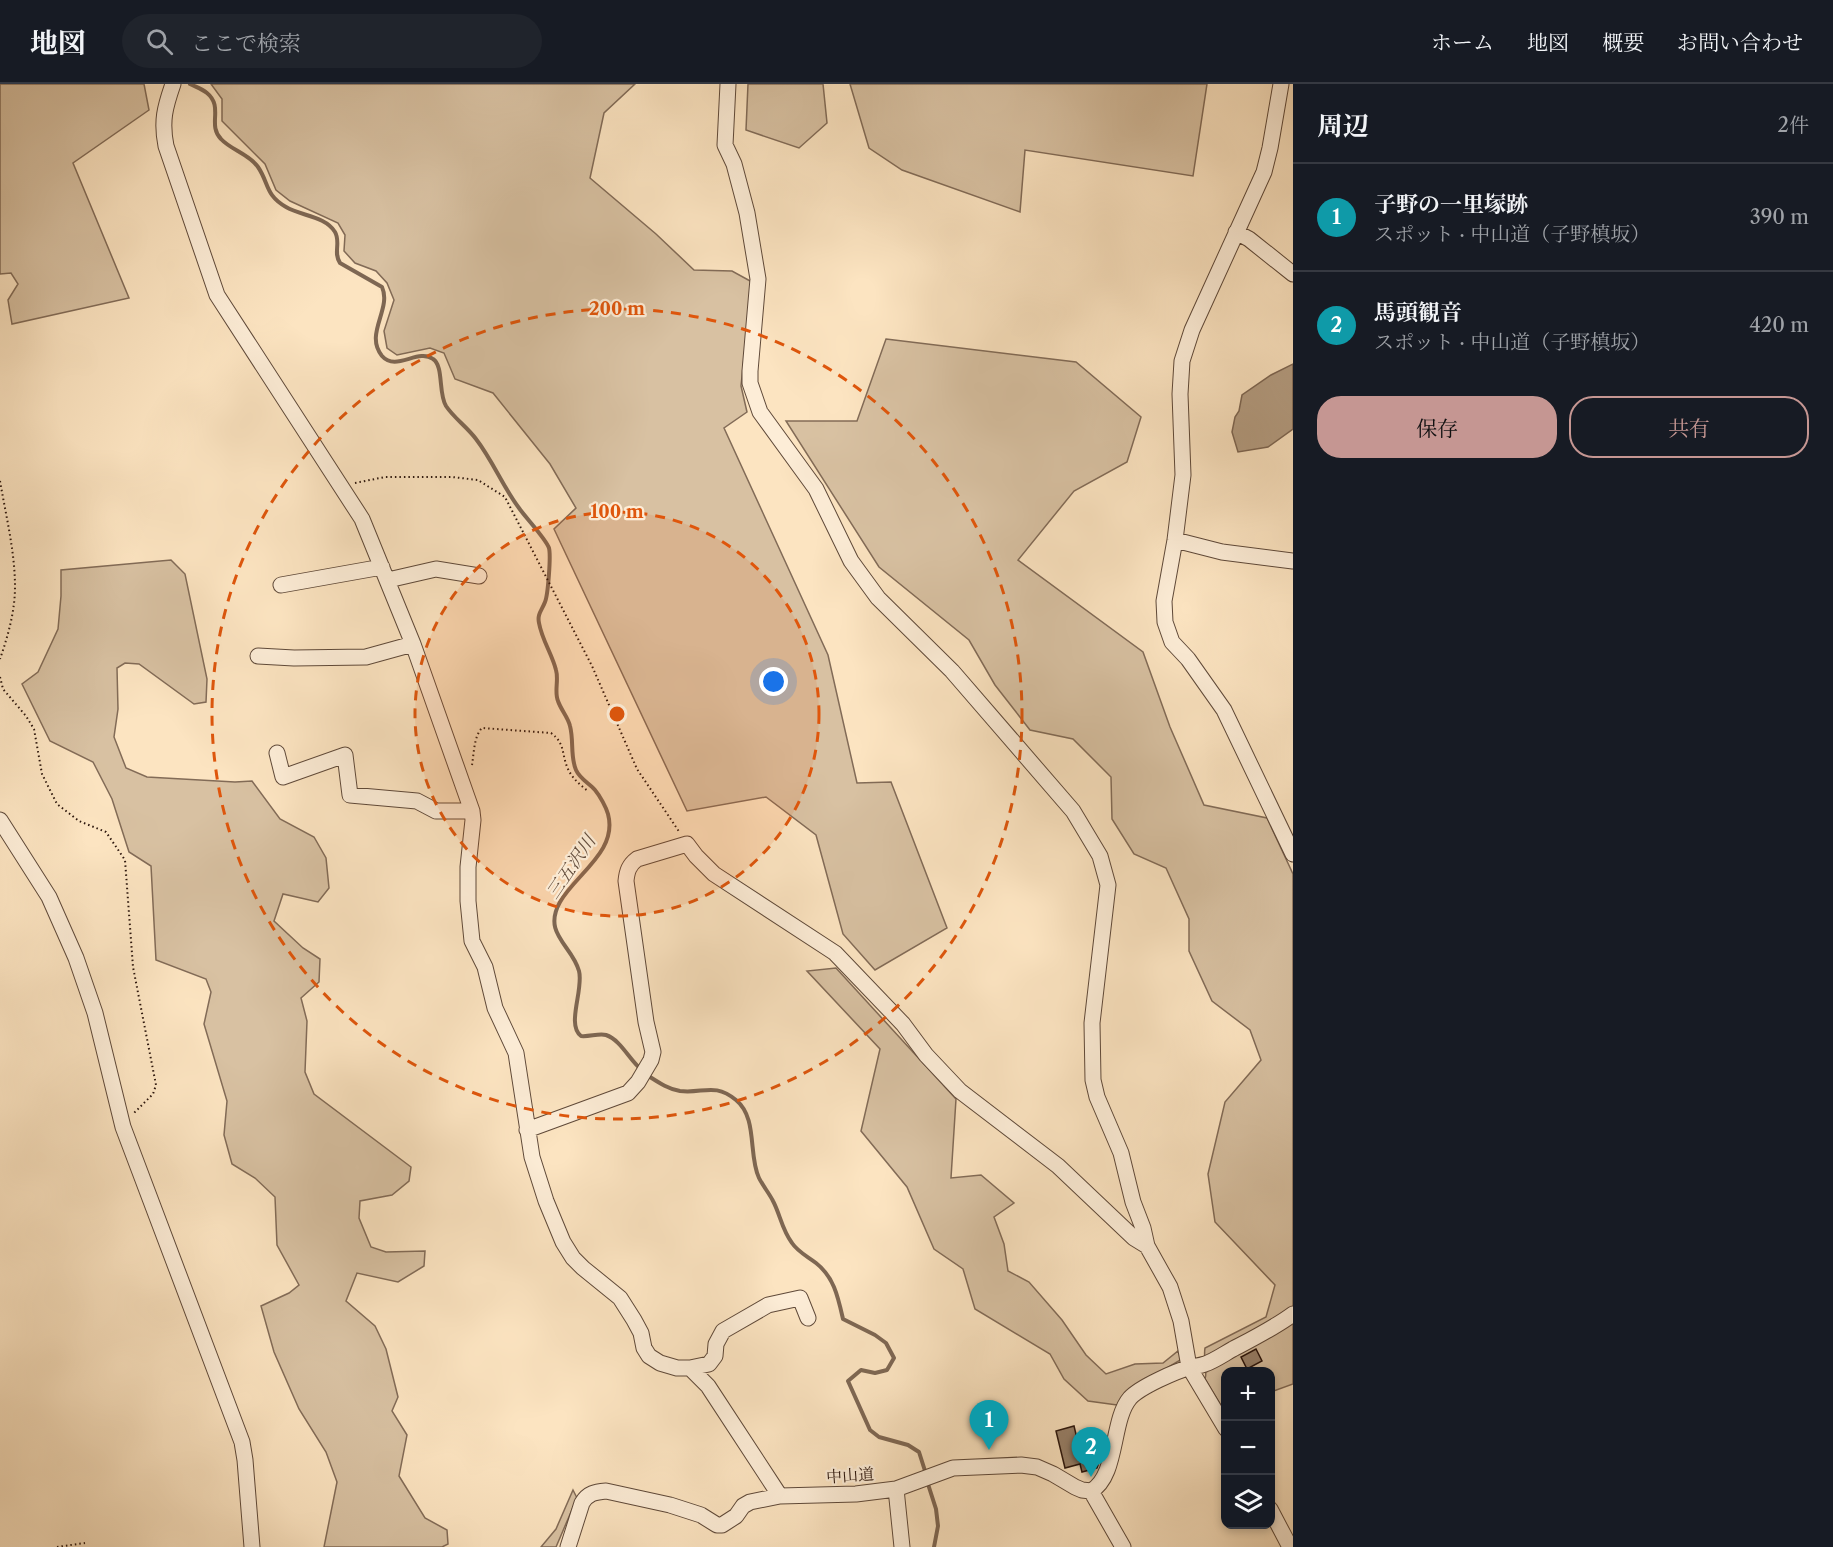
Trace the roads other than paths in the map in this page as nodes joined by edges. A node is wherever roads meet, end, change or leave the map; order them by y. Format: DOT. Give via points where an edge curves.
graph roads {
  1 [pos="173,84"];
  2 [pos="728,84"];
  3 [pos="1281,84"];
  4 [pos="1236,232"];
  5 [pos="1293,274"];
  6 [pos="1175,540"];
  7 [pos="1293,561"];
  8 [pos="385,573"];
  9 [pos="479,576"];
  10 [pos="281,585"];
  11 [pos="413,644"];
  12 [pos="258,656"];
  13 [pos="277,753"];
  14 [pos="472,811"];
  15 [pos="0,820"];
  16 [pos="1293,854"];
  17 [pos="527,1130"];
  18 [pos="1147,1246"];
  19 [pos="1293,1314"];
  20 [pos="808,1318"];
  21 [pos="1189,1367"];
  22 [pos="690,1368"];
  23 [pos="1221,1421"];
  24 [pos="896,1489"];
  25 [pos="1091,1491"];
  26 [pos="780,1496"];
  27 [pos="1275,1518"];
  28 [pos="252,1547"];
  29 [pos="568,1547"];
  30 [pos="902,1547"];
  31 [pos="1123,1547"];
  32 [pos="1290,1547"];
  1 -- 8 [label="street" via="163,114 163,132 217,295 362,519"];
  2 -- 18 [label="street" via="725,145 747,213 758,279 750,383 760,412 816,489 851,561 878,598 952,671 1073,811 1100,856 1108,885 1092,1023 1094,1080 1104,1116 1121,1153"];
  3 -- 4 [label="street" via="1264,172"];
  4 -- 5 [label="street"];
  4 -- 6 [label="street" via="1182,361 1183,475"];
  6 -- 7 [label="street" via="1222,552"];
  6 -- 16 [label="street" via="1164,602 1172,642 1224,710"];
  8 -- 9 [label="street" via="436,569"];
  8 -- 10 [label="street"];
  8 -- 11 [label="street"];
  11 -- 12 [label="street" via="366,657"];
  11 -- 14 [label="street"];
  13 -- 14 [label="street" via="283,777 345,755 350,795 417,801 436,811"];
  14 -- 17 [label="street" via="468,867 471,940 516,1053"];
  15 -- 28 [label="street" via="49,897 76,958 95,1013 122,1122 242,1442"];
  17 -- 18 [label="street" via="628,1093 649,1064 653,1052 627,874 630,864 637,859 687,844 714,874 835,953 960,1091 1058,1166"];
  17 -- 22 [label="street" via="546,1201 573,1258 620,1298 649,1356 677,1368"];
  18 -- 21 [label="street" via="1170,1287"];
  19 -- 21 [label="street" via="1206,1364"];
  20 -- 22 [label="street" via="800,1298 768,1305 723,1330 709,1364"];
  21 -- 23 [label="street"];
  21 -- 25 [label="street" via="1149,1384 1130,1398 1106,1471"];
  22 -- 26 [label="street" via="708,1386"];
  24 -- 25 [label="street, 中山道" via="953,1468 1021,1465 1037,1467"];
  24 -- 26 [label="street, 中山道"];
  24 -- 30 [label="street"];
  25 -- 31 [label="street"];
  26 -- 29 [label="street, 中山道" via="746,1504 736,1516 717,1525 670,1505 597,1492 582,1503"];
  27 -- 32 [label="street"];
}
